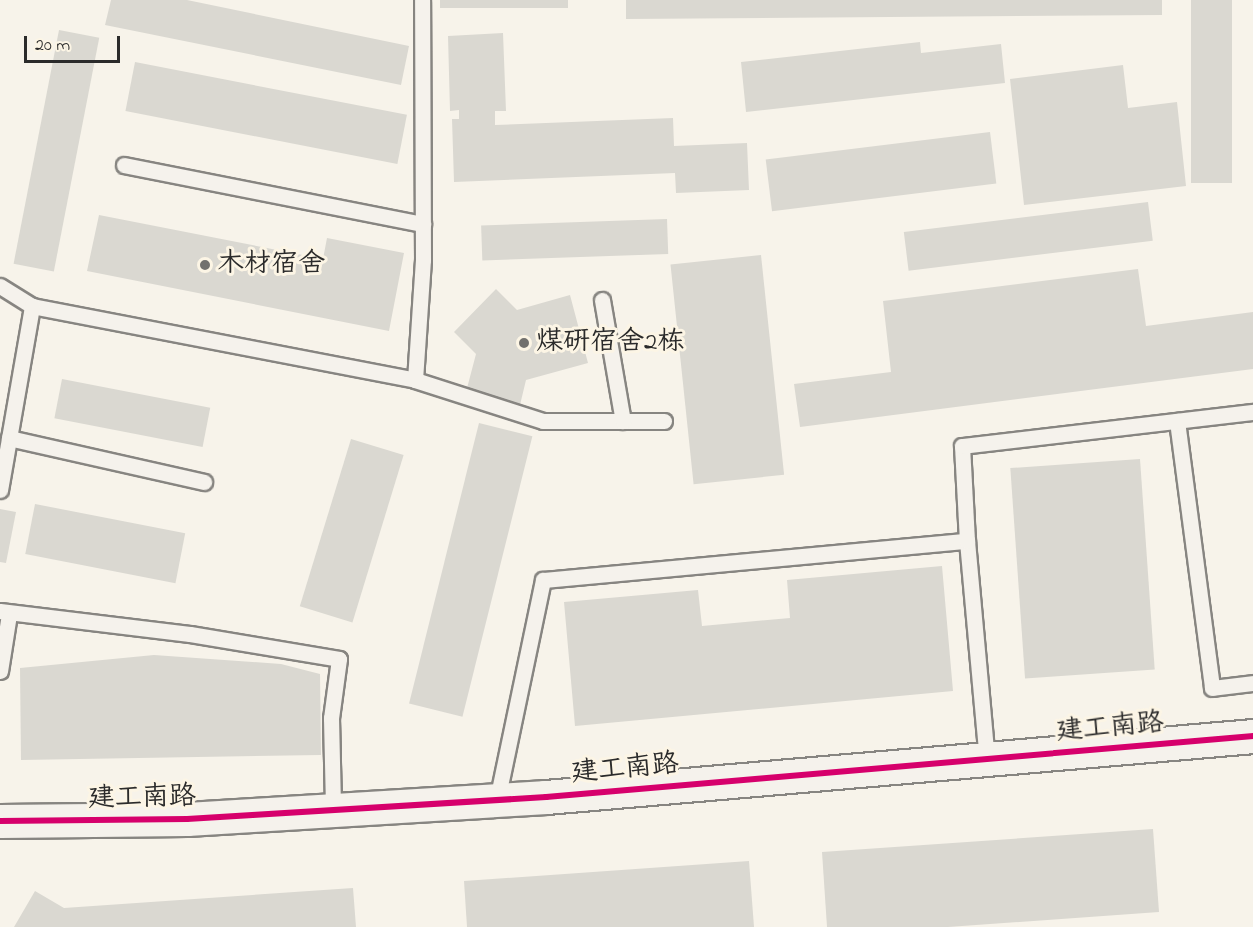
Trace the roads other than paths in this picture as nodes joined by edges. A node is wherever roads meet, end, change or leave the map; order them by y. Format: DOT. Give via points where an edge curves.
graph roads {
  1 [pos="422,0"];
  2 [pos="124,165"];
  3 [pos="423,224"];
  4 [pos="0,286"];
  5 [pos="602,300"];
  6 [pos="33,306"];
  7 [pos="415,380"];
  8 [pos="1253,412"];
  9 [pos="623,421"];
  10 [pos="1177,421"];
  11 [pos="664,422"];
  12 [pos="9,438"];
  13 [pos="204,482"];
  14 [pos="0,489"];
  15 [pos="967,541"];
  16 [pos="5,612"];
  17 [pos="0,671"];
  18 [pos="1253,683"];
  19 [pos="1253,736"];
  20 [pos="987,759"];
  21 [pos="497,800"];
  22 [pos="333,809"];
  23 [pos="0,821"];
  1 -- 3 [label="lane"];
  2 -- 3 [label="lane"];
  3 -- 7 [label="lane"];
  4 -- 6 [label="lane"];
  5 -- 9 [label="lane"];
  6 -- 7 [label="lane"];
  6 -- 12 [label="lane"];
  7 -- 9 [label="lane" via="543,421"];
  8 -- 10 [label="lane"];
  9 -- 11 [label="lane"];
  10 -- 15 [label="lane" via="962,446"];
  10 -- 18 [label="lane" via="1212,688"];
  12 -- 13 [label="lane"];
  12 -- 14 [label="lane"];
  15 -- 20 [label="lane"];
  15 -- 21 [label="lane" via="543,580"];
  16 -- 17 [label="lane"];
  16 -- 22 [label="lane" via="190,634 339,659 331,718"];
  19 -- 20 [label="street, 建工南路"];
  20 -- 21 [label="street, 建工南路"];
  21 -- 22 [label="street, 建工南路"];
  22 -- 23 [label="street, 建工南路" via="187,819"];
}
